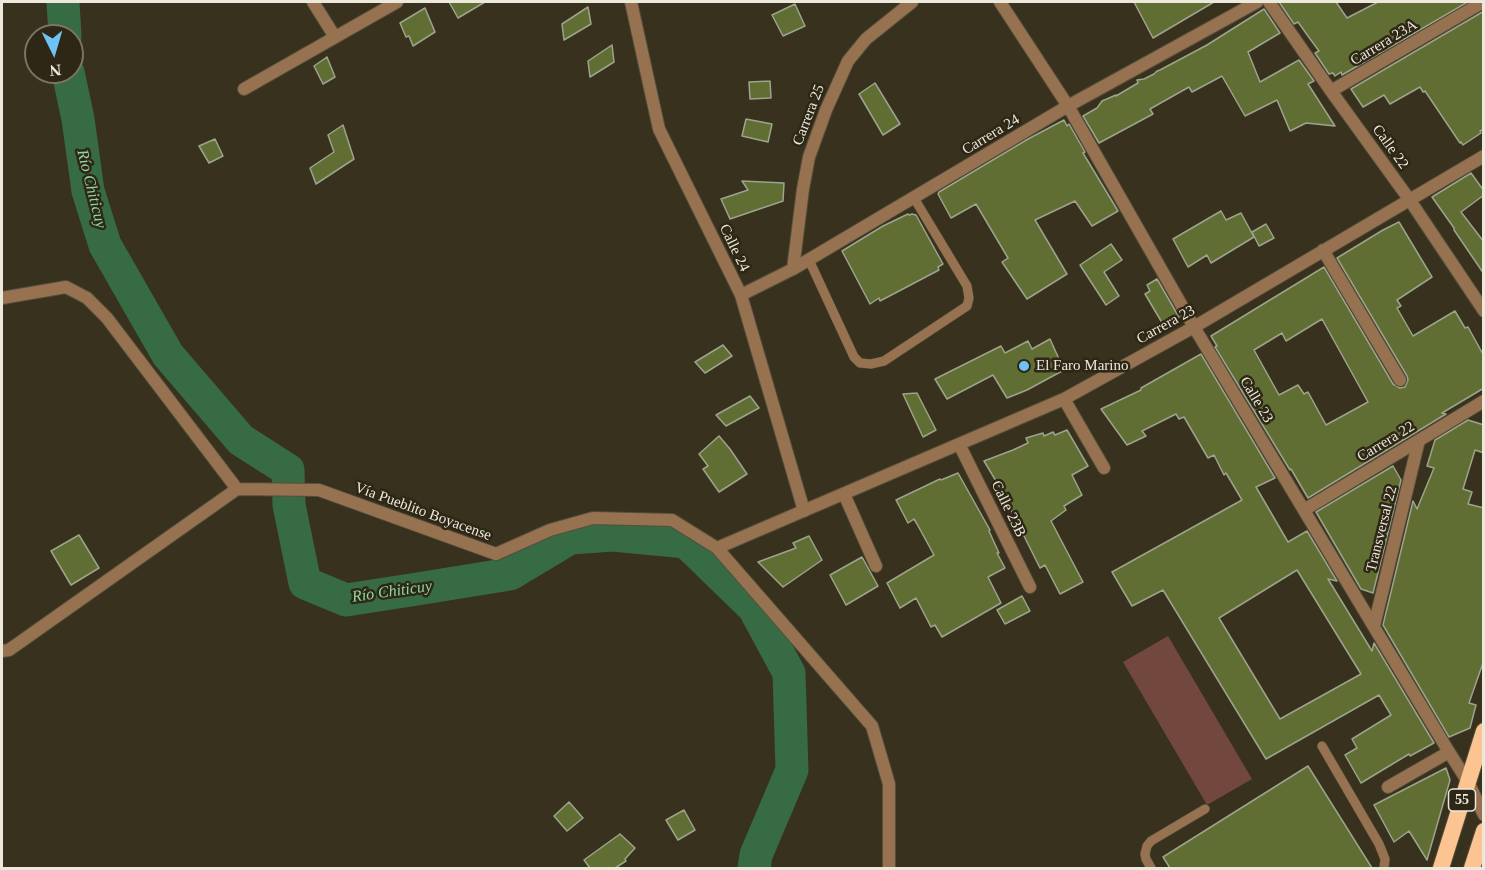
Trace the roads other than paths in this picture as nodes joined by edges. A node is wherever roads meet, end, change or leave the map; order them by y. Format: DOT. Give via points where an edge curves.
graph roads {
  1 [pos="313,2"];
  2 [pos="397,2"];
  3 [pos="631,2"];
  4 [pos="912,2"];
  5 [pos="1000,2"];
  6 [pos="1257,2"];
  7 [pos="1269,2"];
  8 [pos="1483,2"];
  9 [pos="335,37"];
  10 [pos="244,89"];
  11 [pos="1331,92"];
  12 [pos="1068,106"];
  13 [pos="1484,156"];
  14 [pos="914,198"];
  15 [pos="1409,200"];
  16 [pos="1323,250"];
  17 [pos="808,260"];
  18 [pos="793,269"];
  19 [pos="741,295"];
  20 [pos="2,298"];
  21 [pos="1484,311"];
  22 [pos="1194,327"];
  23 [pos="1400,380"];
  24 [pos="1064,399"];
  25 [pos="1484,401"];
  26 [pos="1419,440"];
  27 [pos="959,444"];
  28 [pos="1104,468"];
  29 [pos="237,489"];
  30 [pos="844,494"];
  31 [pos="1304,510"];
  32 [pos="804,511"];
  33 [pos="717,548"];
  34 [pos="876,566"];
  35 [pos="1030,587"];
  36 [pos="1374,626"];
  37 [pos="2,651"];
  38 [pos="1484,731"];
  39 [pos="1322,746"];
  40 [pos="1449,752"];
  41 [pos="1468,782"];
  42 [pos="1388,786"];
  43 [pos="1204,809"];
  44 [pos="1484,815"];
  45 [pos="1484,831"];
  46 [pos="889,868"];
  47 [pos="1151,868"];
  48 [pos="1384,868"];
  49 [pos="1441,868"];
  50 [pos="1472,868"];
  1 -- 9 [label="street"];
  2 -- 9 [label="street"];
  3 -- 19 [label="street, Calle 24" via="658,129"];
  4 -- 18 [label="street, Carrera 25" via="866,39 848,62 826,110 809,157"];
  5 -- 12 [label="street, Calle 23"];
  6 -- 12 [label="street, Carrera 24"];
  7 -- 11 [label="street, Calle 22"];
  8 -- 11 [label="street, Carrera 23A"];
  9 -- 10 [label="street"];
  11 -- 15 [label="street, Calle 22"];
  12 -- 14 [label="street, Carrera 24"];
  12 -- 22 [label="street, Calle 23"];
  13 -- 15 [label="street, Carrera 23"];
  14 -- 17 [label="street, Carrera 24"];
  14 -- 17 [label="lane" via="967,286 969,298 967,306 884,361 860,363 854,357"];
  15 -- 16 [label="street, Carrera 23"];
  15 -- 21 [label="street, Calle 22"];
  16 -- 22 [label="street, Carrera 23"];
  16 -- 23 [label="street"];
  17 -- 18 [label="street, Carrera 24"];
  18 -- 19 [label="street, Carrera 24"];
  19 -- 32 [label="street, Calle 24"];
  20 -- 29 [label="street" via="66,287 87,298 107,318"];
  22 -- 24 [label="street, Carrera 23"];
  22 -- 31 [label="street, Calle 23"];
  24 -- 27 [label="street, Carrera 23"];
  24 -- 28 [label="street"];
  25 -- 26 [label="street, Carrera 22"];
  26 -- 31 [label="street, Carrera 22"];
  26 -- 36 [label="street, Transversal 22"];
  27 -- 30 [label="street, Carrera 23"];
  27 -- 35 [label="street, Calle 23B"];
  29 -- 33 [label="street, Vía Pueblito Boyacense" via="319,490 496,554 550,530 593,518 672,520"];
  29 -- 37 [label="street" via="9,650"];
  30 -- 32 [label="street, Carrera 23"];
  30 -- 34 [label="street"];
  31 -- 36 [label="street, Calle 23"];
  32 -- 33 [label="street, Carrera 23"];
  33 -- 46 [label="street, Vía Pueblito Boyacense" via="872,726 889,784"];
  36 -- 40 [label="street, Calle 23"];
  38 -- 41 [label="highway, 55"];
  39 -- 48 [label="lane" via="1383,851"];
  40 -- 41 [label="street, Calle 23"];
  40 -- 42 [label="street"];
  41 -- 44 [label="street, Calle 23"];
  41 -- 49 [label="highway, 55"];
  43 -- 47 [label="lane" via="1146,846"];
  45 -- 50 [label="highway, 55"];
}
